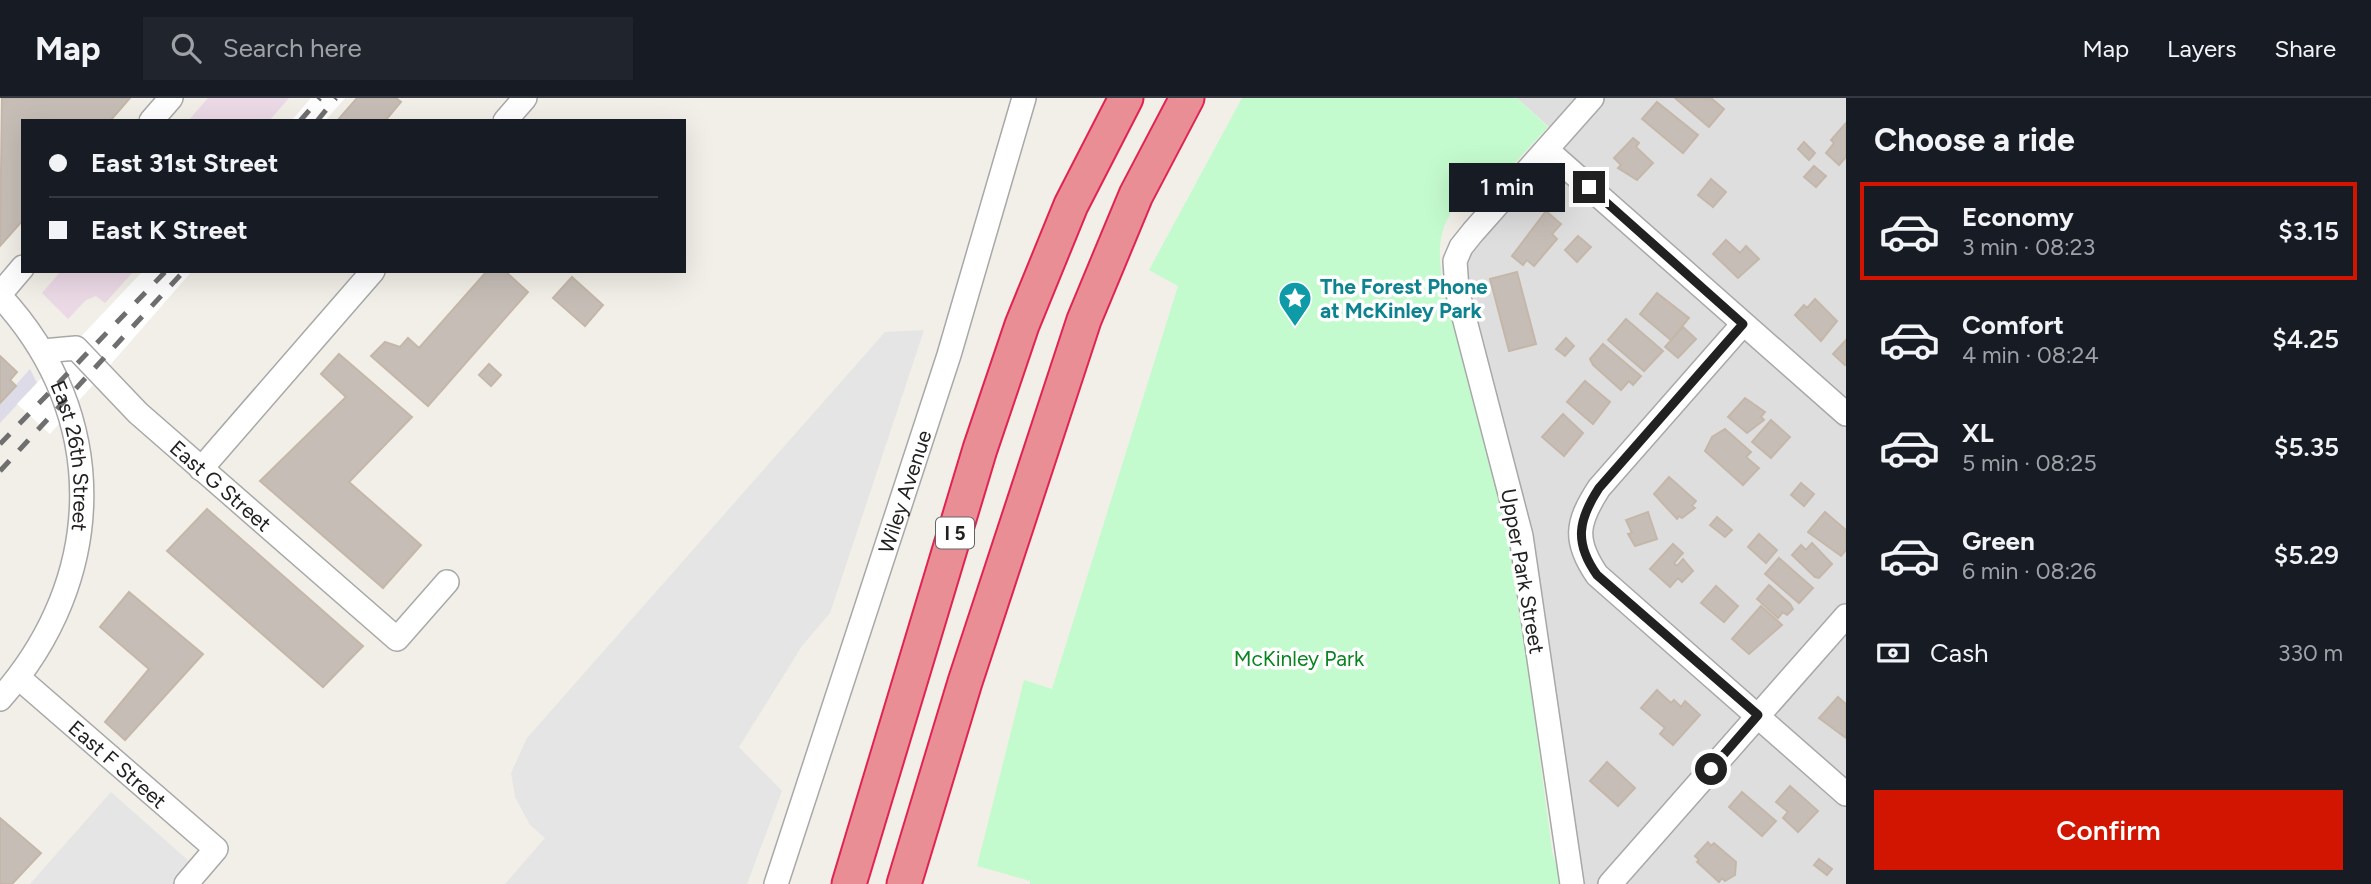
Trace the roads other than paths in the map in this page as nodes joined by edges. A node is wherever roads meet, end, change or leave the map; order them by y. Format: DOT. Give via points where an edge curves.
graph roads {
  1 [pos="171,98"];
  2 [pos="525,98"];
  3 [pos="1024,98"];
  4 [pos="1125,98"];
  5 [pos="1187,98"];
  6 [pos="1592,98"];
  7 [pos="153,119"];
  8 [pos="507,119"];
  9 [pos="1547,150"];
  10 [pos="21,269"];
  11 [pos="371,273"];
  12 [pos="0,295"];
  13 [pos="1743,324"];
  14 [pos="43,351"];
  15 [pos="1846,414"];
  16 [pos="201,469"];
  17 [pos="447,582"];
  18 [pos="1846,616"];
  19 [pos="19,678"];
  20 [pos="964,682"];
  21 [pos="0,699"];
  22 [pos="1758,715"];
  23 [pos="1846,794"];
  24 [pos="186,884"];
  25 [pos="776,884"];
  26 [pos="849,884"];
  27 [pos="904,884"];
  28 [pos="911,884"];
  29 [pos="1572,884"];
  30 [pos="1610,884"];
  1 -- 7 [label="street"];
  2 -- 8 [label="street"];
  3 -- 25 [label="street, Wiley Avenue" via="949,355"];
  4 -- 26 [label="highway, I 5" via="1071,205 1022,325"];
  5 -- 20 [label="highway" via="1136,195 1084,320"];
  6 -- 9 [label="street"];
  9 -- 13 [label="street"];
  9 -- 29 [label="street, Upper Park Street" via="1467,239 1455,261 1463,317 1521,536"];
  10 -- 12 [label="street"];
  11 -- 16 [label="street"];
  12 -- 14 [label="street, East 26th Street"];
  13 -- 15 [label="street"];
  13 -- 22 [label="street" via="1599,488 1583,517 1580,544 1597,575"];
  14 -- 16 [label="street, East G Street" via="76,348 138,413"];
  14 -- 19 [label="street, East 26th Street" via="70,410 79,449 82,507 71,575 57,613"];
  16 -- 17 [label="street, East G Street" via="397,639"];
  18 -- 22 [label="street"];
  19 -- 21 [label="street, East 26th Street"];
  19 -- 24 [label="street, East F Street" via="216,849"];
  20 -- 27 [label="highway"];
  20 -- 28 [label="highway"];
  22 -- 23 [label="street"];
  22 -- 30 [label="street"];
}
